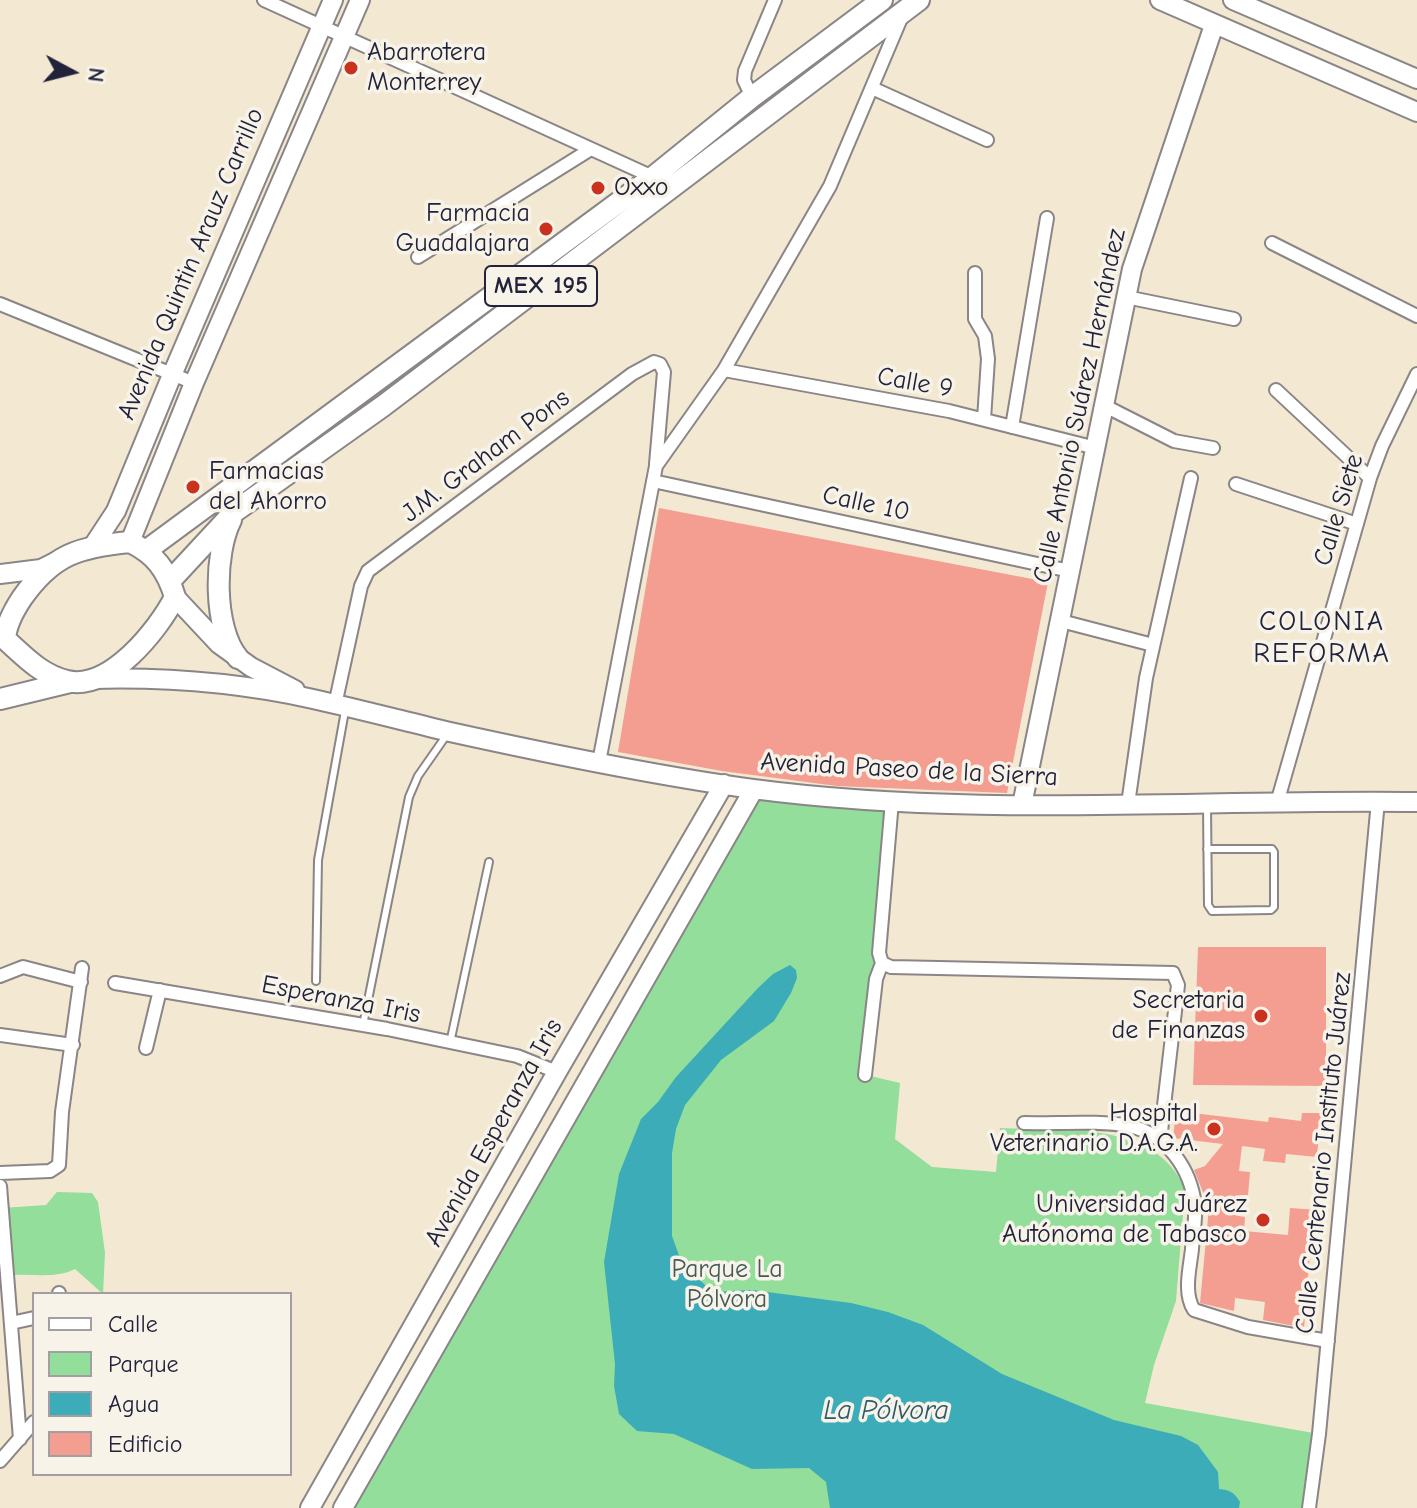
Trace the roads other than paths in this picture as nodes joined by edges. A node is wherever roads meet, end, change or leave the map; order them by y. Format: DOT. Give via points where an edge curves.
graph roads {
  1 [pos="264,0"];
  2 [pos="333,0"];
  3 [pos="360,0"];
  4 [pos="775,0"];
  5 [pos="882,0"];
  6 [pos="1160,0"];
  7 [pos="1233,0"];
  8 [pos="911,6"];
  9 [pos="1214,25"];
  10 [pos="321,26"];
  11 [pos="343,36"];
  12 [pos="1417,79"];
  13 [pos="872,88"];
  14 [pos="752,97"];
  15 [pos="1417,112"];
  16 [pos="987,140"];
  17 [pos="591,149"];
  18 [pos="653,177"];
  19 [pos="672,186"];
  20 [pos="1047,218"];
  21 [pos="1272,243"];
  22 [pos="418,257"];
  23 [pos="975,273"];
  24 [pos="1126,297"];
  25 [pos="0,304"];
  26 [pos="1417,316"];
  27 [pos="1234,319"];
  28 [pos="724,370"];
  29 [pos="1417,374"];
  30 [pos="172,375"];
  31 [pos="194,383"];
  32 [pos="1276,390"];
  33 [pos="1105,406"];
  34 [pos="984,419"];
  35 [pos="1012,427"];
  36 [pos="1096,448"];
  37 [pos="1213,448"];
  38 [pos="656,466"];
  39 [pos="1191,478"];
  40 [pos="1370,478"];
  41 [pos="653,481"];
  42 [pos="1236,484"];
  43 [pos="239,509"];
  44 [pos="1357,524"];
  45 [pos="93,546"];
  46 [pos="138,546"];
  47 [pos="53,563"];
  48 [pos="1070,571"];
  49 [pos="0,574"];
  50 [pos="173,589"];
  51 [pos="1061,621"];
  52 [pos="3,636"];
  53 [pos="1153,645"];
  54 [pos="238,658"];
  55 [pos="92,679"];
  56 [pos="70,682"];
  57 [pos="312,698"];
  58 [pos="0,699"];
  59 [pos="340,706"];
  60 [pos="450,732"];
  61 [pos="599,762"];
  62 [pos="724,784"];
  63 [pos="754,789"];
  64 [pos="1417,793"];
  65 [pos="892,801"];
  66 [pos="1378,801"];
  67 [pos="1417,802"];
  68 [pos="1277,803"];
  69 [pos="1128,804"];
  70 [pos="1207,804"];
  71 [pos="1022,805"];
  72 [pos="1207,849"];
  73 [pos="489,862"];
  74 [pos="882,963"];
  75 [pos="0,976"];
  76 [pos="316,981"];
  77 [pos="115,983"];
  78 [pos="160,990"];
  79 [pos="363,1025"];
  80 [pos="0,1035"];
  81 [pos="450,1043"];
  82 [pos="73,1045"];
  83 [pos="146,1048"];
  84 [pos="557,1072"];
  85 [pos="865,1075"];
  86 [pos="1024,1123"];
  87 [pos="1160,1140"];
  88 [pos="0,1173"];
  89 [pos="0,1186"];
  90 [pos="2,1223"];
  91 [pos="438,1285"];
  92 [pos="463,1299"];
  93 [pos="32,1318"];
  94 [pos="11,1323"];
  95 [pos="1328,1341"];
  96 [pos="32,1424"];
  97 [pos="20,1439"];
  98 [pos="0,1461"];
  99 [pos="310,1508"];
  100 [pos="343,1508"];
  101 [pos="1309,1508"];
  1 -- 10 [label="street"];
  2 -- 10 [label="main road, Avenida Quintin Arauz Carrillo"];
  3 -- 11 [label="main road, Avenida Quintin Arauz Carrillo"];
  4 -- 14 [label="street" via="745,71"];
  5 -- 14 [label="main road, MEX 195"];
  6 -- 9 [label="main road"];
  7 -- 12 [label="main road"];
  8 -- 13 [label="street"];
  8 -- 19 [label="main road, MEX 195"];
  9 -- 15 [label="main road"];
  9 -- 24 [label="main road, Calle Antonio Suárez Hernández"];
  10 -- 11 [label="street"];
  10 -- 30 [label="main road, Avenida Quintin Arauz Carrillo"];
  11 -- 17 [label="street"];
  11 -- 31 [label="main road, Avenida Quintin Arauz Carrillo"];
  13 -- 16 [label="street"];
  13 -- 28 [label="street" via="830,186"];
  14 -- 18 [label="main road, MEX 195"];
  17 -- 18 [label="street"];
  17 -- 22 [label="street"];
  18 -- 19 [label="street"];
  18 -- 46 [label="main road, MEX 195"];
  19 -- 43 [label="main road, MEX 195"];
  20 -- 35 [label="street"];
  21 -- 26 [label="street"];
  23 -- 34 [label="street" via="975,319 985,336 988,359"];
  24 -- 27 [label="street"];
  24 -- 33 [label="main road, Calle Antonio Suárez Hernández"];
  25 -- 30 [label="street"];
  28 -- 34 [label="street, Calle 9"];
  28 -- 38 [label="street"];
  29 -- 40 [label="street, Calle Siete"];
  30 -- 31 [label="street"];
  30 -- 45 [label="main road, Avenida Quintin Arauz Carrillo" via="116,511"];
  31 -- 46 [label="main road, Avenida Quintin Arauz Carrillo"];
  32 -- 40 [label="street"];
  33 -- 36 [label="main road, Calle Antonio Suárez Hernández"];
  33 -- 37 [label="street" via="1174,441"];
  34 -- 35 [label="street, Calle 9"];
  35 -- 36 [label="street, Calle 9"];
  36 -- 48 [label="main road, Calle Antonio Suárez Hernández"];
  38 -- 41 [label="street"];
  38 -- 59 [label="street, J.M. Graham Pons" via="664,372 654,362 368,571"];
  39 -- 53 [label="street"];
  40 -- 44 [label="street, Calle Siete"];
  41 -- 48 [label="street, Calle 10"];
  41 -- 61 [label="street"];
  42 -- 44 [label="street"];
  43 -- 50 [label="main road, MEX 195"];
  43 -- 54 [label="main road" via="229,523 219,572 225,638"];
  44 -- 68 [label="street, Calle Siete"];
  45 -- 46 [label="main road"];
  45 -- 47 [label="main road"];
  46 -- 50 [label="main road" via="160,562"];
  47 -- 49 [label="main road"];
  47 -- 52 [label="main road" via="24,597"];
  48 -- 51 [label="main road, Calle Antonio Suárez Hernández"];
  50 -- 54 [label="main road, Avenida Paseo de la Sierra" via="219,644"];
  50 -- 55 [label="main road" via="163,620 148,638"];
  51 -- 53 [label="street"];
  51 -- 71 [label="main road, Calle Antonio Suárez Hernández"];
  52 -- 56 [label="main road" via="35,667"];
  53 -- 69 [label="street"];
  54 -- 57 [label="main road, Avenida Paseo de la Sierra"];
  55 -- 56 [label="main road"];
  55 -- 57 [label="main road, Avenida Paseo de la Sierra" via="203,683"];
  56 -- 58 [label="main road"];
  57 -- 59 [label="main road, Avenida Paseo de la Sierra"];
  59 -- 60 [label="main road, Avenida Paseo de la Sierra"];
  59 -- 76 [label="lane" via="318,860"];
  60 -- 61 [label="main road, Avenida Paseo de la Sierra"];
  60 -- 79 [label="lane" via="409,797"];
  61 -- 62 [label="main road, Avenida Paseo de la Sierra"];
  62 -- 63 [label="main road, Avenida Paseo de la Sierra"];
  62 -- 84 [label="main road, Avenida Esperanza Iris"];
  63 -- 65 [label="main road, Avenida Paseo de la Sierra"];
  63 -- 92 [label="main road, Avenida Esperanza Iris"];
  64 -- 67 [label="street"];
  65 -- 71 [label="main road, Avenida Paseo de la Sierra"];
  65 -- 74 [label="street"];
  66 -- 67 [label="main road, Avenida Paseo de la Sierra"];
  66 -- 68 [label="main road, Avenida Paseo de la Sierra"];
  66 -- 95 [label="street, Calle Centenario Instituto Juárez"];
  68 -- 70 [label="main road, Avenida Paseo de la Sierra"];
  69 -- 70 [label="main road, Avenida Paseo de la Sierra"];
  69 -- 71 [label="main road, Avenida Paseo de la Sierra"];
  70 -- 72 [label="lane"];
  72 -- 72 [label="lane" via="1272,849 1274,907 1212,911"];
  73 -- 81 [label="lane"];
  74 -- 85 [label="street"];
  74 -- 87 [label="street" via="1173,973 1178,985"];
  75 -- 82 [label="street" via="23,967 82,975"];
  77 -- 78 [label="street, Esperanza Iris"];
  78 -- 79 [label="street, Esperanza Iris"];
  78 -- 83 [label="street"];
  79 -- 81 [label="street, Esperanza Iris"];
  80 -- 82 [label="street"];
  81 -- 84 [label="street, Esperanza Iris" via="525,1058"];
  82 -- 88 [label="street" via="58,1167"];
  84 -- 91 [label="main road, Avenida Esperanza Iris"];
  86 -- 87 [label="street" via="1122,1125"];
  87 -- 95 [label="street" via="1181,1165 1194,1199 1188,1293 1194,1310 1248,1327"];
  89 -- 90 [label="street"];
  90 -- 94 [label="street"];
  91 -- 92 [label="main road"];
  91 -- 99 [label="main road, Avenida Esperanza Iris"];
  92 -- 100 [label="main road, Avenida Esperanza Iris"];
  93 -- 94 [label="street"];
  94 -- 97 [label="street"];
  95 -- 101 [label="street, Calle Centenario Instituto Juárez"];
  96 -- 97 [label="street"];
  97 -- 98 [label="street"];
}
